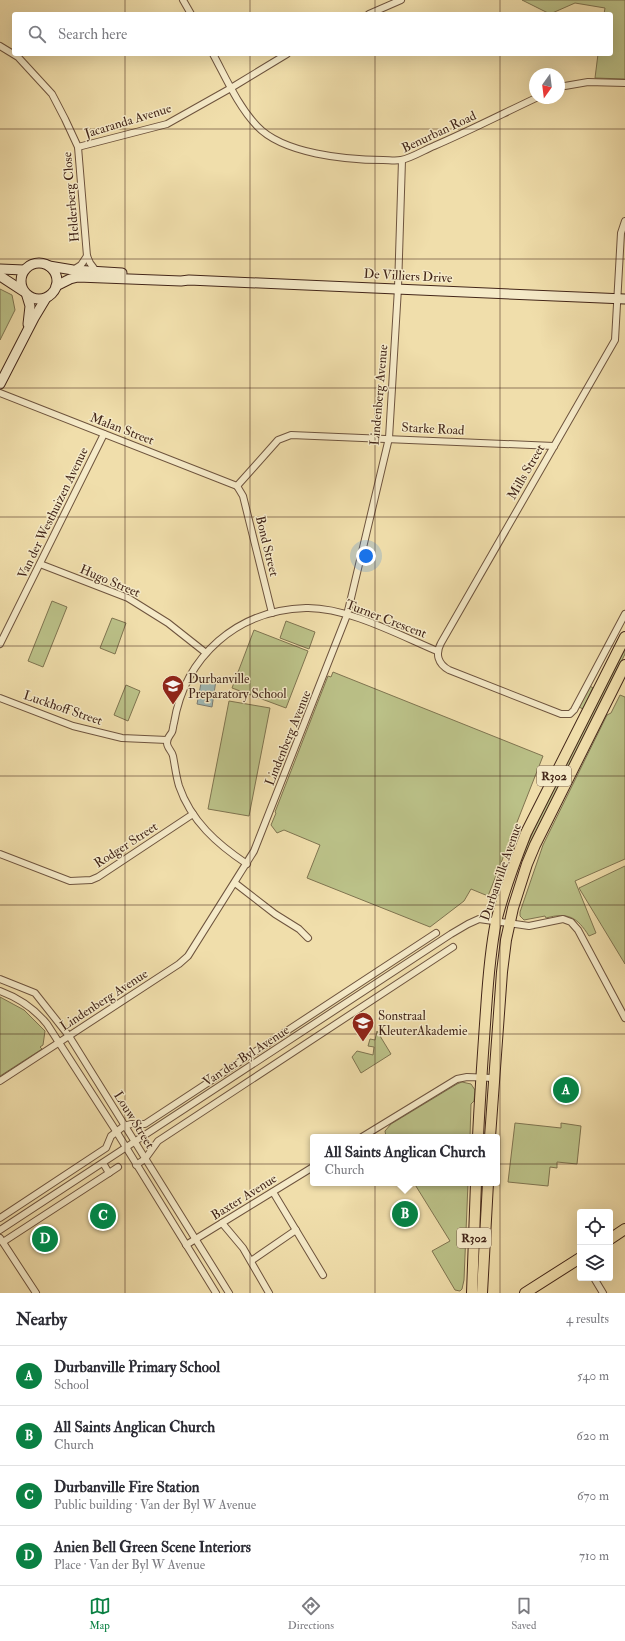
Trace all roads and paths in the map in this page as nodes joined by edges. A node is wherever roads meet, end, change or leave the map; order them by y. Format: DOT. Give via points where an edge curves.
graph roads {
  1 [pos="183,0"];
  2 [pos="401,0"];
  3 [pos="190,12"];
  4 [pos="374,12"];
  5 [pos="0,46"];
  6 [pos="12,53"];
  7 [pos="16,56"];
  8 [pos="214,56"];
  9 [pos="284,56"];
  10 [pos="625,83"];
  11 [pos="565,86"];
  12 [pos="231,88"];
  13 [pos="529,101"];
  14 [pos="78,147"];
  15 [pos="402,160"];
  16 [pos="625,222"];
  17 [pos="623,234"];
  18 [pos="87,256"];
  19 [pos="49,266"];
  20 [pos="0,269"];
  21 [pos="24,270"];
  22 [pos="73,270"];
  23 [pos="96,271"];
  24 [pos="0,276"];
  25 [pos="189,280"];
  26 [pos="56,286"];
  27 [pos="398,288"];
  28 [pos="25,293"];
  29 [pos="46,298"];
  30 [pos="621,299"];
  31 [pos="27,331"];
  32 [pos="0,384"];
  33 [pos="0,393"];
  34 [pos="104,434"];
  35 [pos="389,438"];
  36 [pos="554,446"];
  37 [pos="237,486"];
  38 [pos="40,564"];
  39 [pos="272,613"];
  40 [pos="625,614"];
  41 [pos="348,615"];
  42 [pos="625,636"];
  43 [pos="0,644"];
  44 [pos="437,651"];
  45 [pos="206,653"];
  46 [pos="625,665"];
  47 [pos="0,698"];
  48 [pos="167,740"];
  49 [pos="193,814"];
  50 [pos="0,854"];
  51 [pos="247,864"];
  52 [pos="235,883"];
  53 [pos="497,921"];
  54 [pos="510,924"];
  55 [pos="436,933"];
  56 [pos="308,938"];
  57 [pos="453,947"];
  58 [pos="398,970"];
  59 [pos="406,978"];
  60 [pos="0,979"];
  61 [pos="0,990"];
  62 [pos="625,1018"];
  63 [pos="69,1036"];
  64 [pos="60,1042"];
  65 [pos="480,1078"];
  66 [pos="494,1078"];
  67 [pos="0,1081"];
  68 [pos="124,1126"];
  69 [pos="116,1131"];
  70 [pos="367,1134"];
  71 [pos="478,1134"];
  72 [pos="490,1134"];
  73 [pos="134,1142"];
  74 [pos="126,1148"];
  75 [pos="145,1159"];
  76 [pos="102,1163"];
  77 [pos="136,1165"];
  78 [pos="118,1167"];
  79 [pos="310,1169"];
  80 [pos="109,1173"];
  81 [pos="476,1186"];
  82 [pos="488,1186"];
  83 [pos="273,1192"];
  84 [pos="0,1218"];
  85 [pos="222,1223"];
  86 [pos="625,1229"];
  87 [pos="0,1230"];
  88 [pos="296,1230"];
  89 [pos="613,1237"];
  90 [pos="1,1240"];
  91 [pos="196,1240"];
  92 [pos="186,1246"];
  93 [pos="577,1260"];
  94 [pos="251,1261"];
  95 [pos="323,1275"];
  96 [pos="596,1281"];
  97 [pos="483,1291"];
  98 [pos="528,1291"];
  99 [pos="36,1293"];
  100 [pos="216,1293"];
  101 [pos="229,1293"];
  102 [pos="269,1293"];
  103 [pos="472,1293"];
  104 [pos="518,1293"];
  105 [pos="603,1293"];
  1 -- 3 [label="street"];
  2 -- 4 [label="street"];
  5 -- 6 [label="street, Helderberg Close"];
  7 -- 14 [label="street, Helderberg Close" via="52,94"];
  8 -- 12 [label="street"];
  9 -- 12 [label="street, Jacaranda Avenue"];
  10 -- 11 [label="street" via="594,82"];
  12 -- 14 [label="street, Jacaranda Avenue" via="167,124"];
  12 -- 15 [label="street" via="256,126 286,144 341,158"];
  13 -- 15 [label="street, Benurban Road"];
  14 -- 18 [label="street, Helderberg Close"];
  15 -- 27 [label="street, Benurban Road"];
  16 -- 17 [label="street, Mills Street"];
  17 -- 30 [label="street, Mills Street"];
  18 -- 22 [label="street, Helderberg Close" via="81,265"];
  18 -- 23 [label="street, Helderberg Close"];
  19 -- 21 [label="street" via="39,263"];
  19 -- 22 [label="street, De Villiers Drive"];
  19 -- 26 [label="street" via="56,275"];
  20 -- 21 [label="street"];
  21 -- 28 [label="street" via="20,280"];
  22 -- 23 [label="street, De Villiers Drive"];
  23 -- 25 [label="street, De Villiers Drive"];
  24 -- 28 [label="street"];
  25 -- 26 [label="street, De Villiers Drive" via="78,277"];
  25 -- 27 [label="street, De Villiers Drive"];
  26 -- 29 [label="street"];
  27 -- 30 [label="street, De Villiers Drive"];
  27 -- 35 [label="street, Lindenberg Avenue"];
  28 -- 29 [label="street" via="39,299"];
  28 -- 31 [label="street" via="30,306"];
  29 -- 31 [label="street"];
  30 -- 36 [label="street, Mills Street" via="615,340"];
  31 -- 32 [label="street"];
  33 -- 34 [label="street, Malan Street"];
  34 -- 37 [label="street, Malan Street"];
  34 -- 38 [label="street, Van der Westhuizen Avenue"];
  35 -- 36 [label="street, Starke Road"];
  35 -- 37 [label="street, Starke Road" via="294,435 285,437 276,443"];
  35 -- 41 [label="street, Lindenberg Avenue"];
  36 -- 44 [label="street, Mills Street"];
  37 -- 39 [label="street, Bond Street" via="243,496"];
  38 -- 43 [label="street, Van der Westhuizen Avenue"];
  38 -- 45 [label="street, Hugo Street" via="128,598 168,622"];
  39 -- 41 [label="street, Turner Crescent" via="307,608"];
  39 -- 45 [label="street, Turner Crescent" via="241,625"];
  40 -- 44 [label="street" via="574,710 567,715 448,670 440,663"];
  41 -- 44 [label="street, Turner Crescent"];
  41 -- 51 [label="street, Lindenberg Avenue"];
  42 -- 53 [label="main road, Durbanville Avenue / R302" via="526,833"];
  45 -- 48 [label="street, Turner Crescent" via="184,687 172,732"];
  46 -- 54 [label="main road, Durbanville Avenue / R302" via="535,845"];
  47 -- 48 [label="street, Luckhoff Street" via="73,726 122,738"];
  48 -- 49 [label="street" via="173,755 179,786"];
  49 -- 50 [label="street, Rodger Street" via="91,880 70,881"];
  49 -- 51 [label="street" via="212,837"];
  51 -- 52 [label="street, Lindenberg Avenue"];
  52 -- 56 [label="street"];
  52 -- 63 [label="street, Lindenberg Avenue" via="188,956"];
  53 -- 54 [label="street, Van der Byl Avenue"];
  53 -- 58 [label="street, Van der Byl Avenue" via="474,920"];
  53 -- 65 [label="main road, Durbanville Avenue / R302" via="490,961"];
  54 -- 62 [label="street, Van der Byl Avenue" via="530,926 559,919 571,922 578,930"];
  54 -- 66 [label="main road, Durbanville Avenue / R302" via="502,972"];
  55 -- 68 [label="street, Van der Byl Avenue" via="145,1124"];
  57 -- 59 [label="street"];
  58 -- 59 [label="street"];
  58 -- 73 [label="street, Van der Byl Avenue"];
  59 -- 75 [label="street" via="158,1141"];
  60 -- 63 [label="street, Louw Street" via="35,994"];
  61 -- 64 [label="street, Louw Street" via="32,1007"];
  63 -- 64 [label="street, Lindenberg Avenue"];
  63 -- 68 [label="street, Louw Street"];
  64 -- 67 [label="street, Lindenberg Avenue"];
  64 -- 69 [label="street, Louw Street"];
  65 -- 66 [label="street"];
  65 -- 70 [label="street" via="462,1078 448,1083"];
  65 -- 71 [label="main road, Durbanville Avenue / R302"];
  66 -- 72 [label="main road, Durbanville Avenue / R302"];
  68 -- 69 [label="street, Van der Byl Avenue"];
  68 -- 73 [label="street, Louw Street"];
  69 -- 74 [label="street, Louw Street"];
  69 -- 84 [label="street, Van der Byl Avenue" via="106,1148"];
  73 -- 74 [label="street, Van der Byl Avenue"];
  73 -- 75 [label="street, Louw Street"];
  74 -- 76 [label="street, Van der Byl Avenue"];
  74 -- 77 [label="street, Louw Street"];
  75 -- 77 [label="street"];
  75 -- 91 [label="street, Louw Street"];
  76 -- 80 [label="street"];
  76 -- 87 [label="street, Van der Byl Avenue"];
  77 -- 92 [label="street, Louw Street"];
  78 -- 80 [label="street"];
  79 -- 83 [label="street, Baxter Avenue"];
  80 -- 90 [label="street"];
  81 -- 103 [label="main road, R302"];
  82 -- 97 [label="main road, R302"];
  83 -- 85 [label="street, Baxter Avenue"];
  83 -- 88 [label="street"];
  85 -- 91 [label="street, Baxter Avenue"];
  85 -- 94 [label="street"];
  86 -- 89 [label="main road"];
  88 -- 94 [label="street"];
  88 -- 95 [label="street"];
  90 -- 99 [label="street"];
  91 -- 92 [label="street, Baxter Avenue"];
  91 -- 101 [label="street, Louw Street"];
  92 -- 100 [label="street, Louw Street"];
  93 -- 98 [label="main road"];
  94 -- 102 [label="street"];
  96 -- 105 [label="street"];
  98 -- 104 [label="main road"];
}
